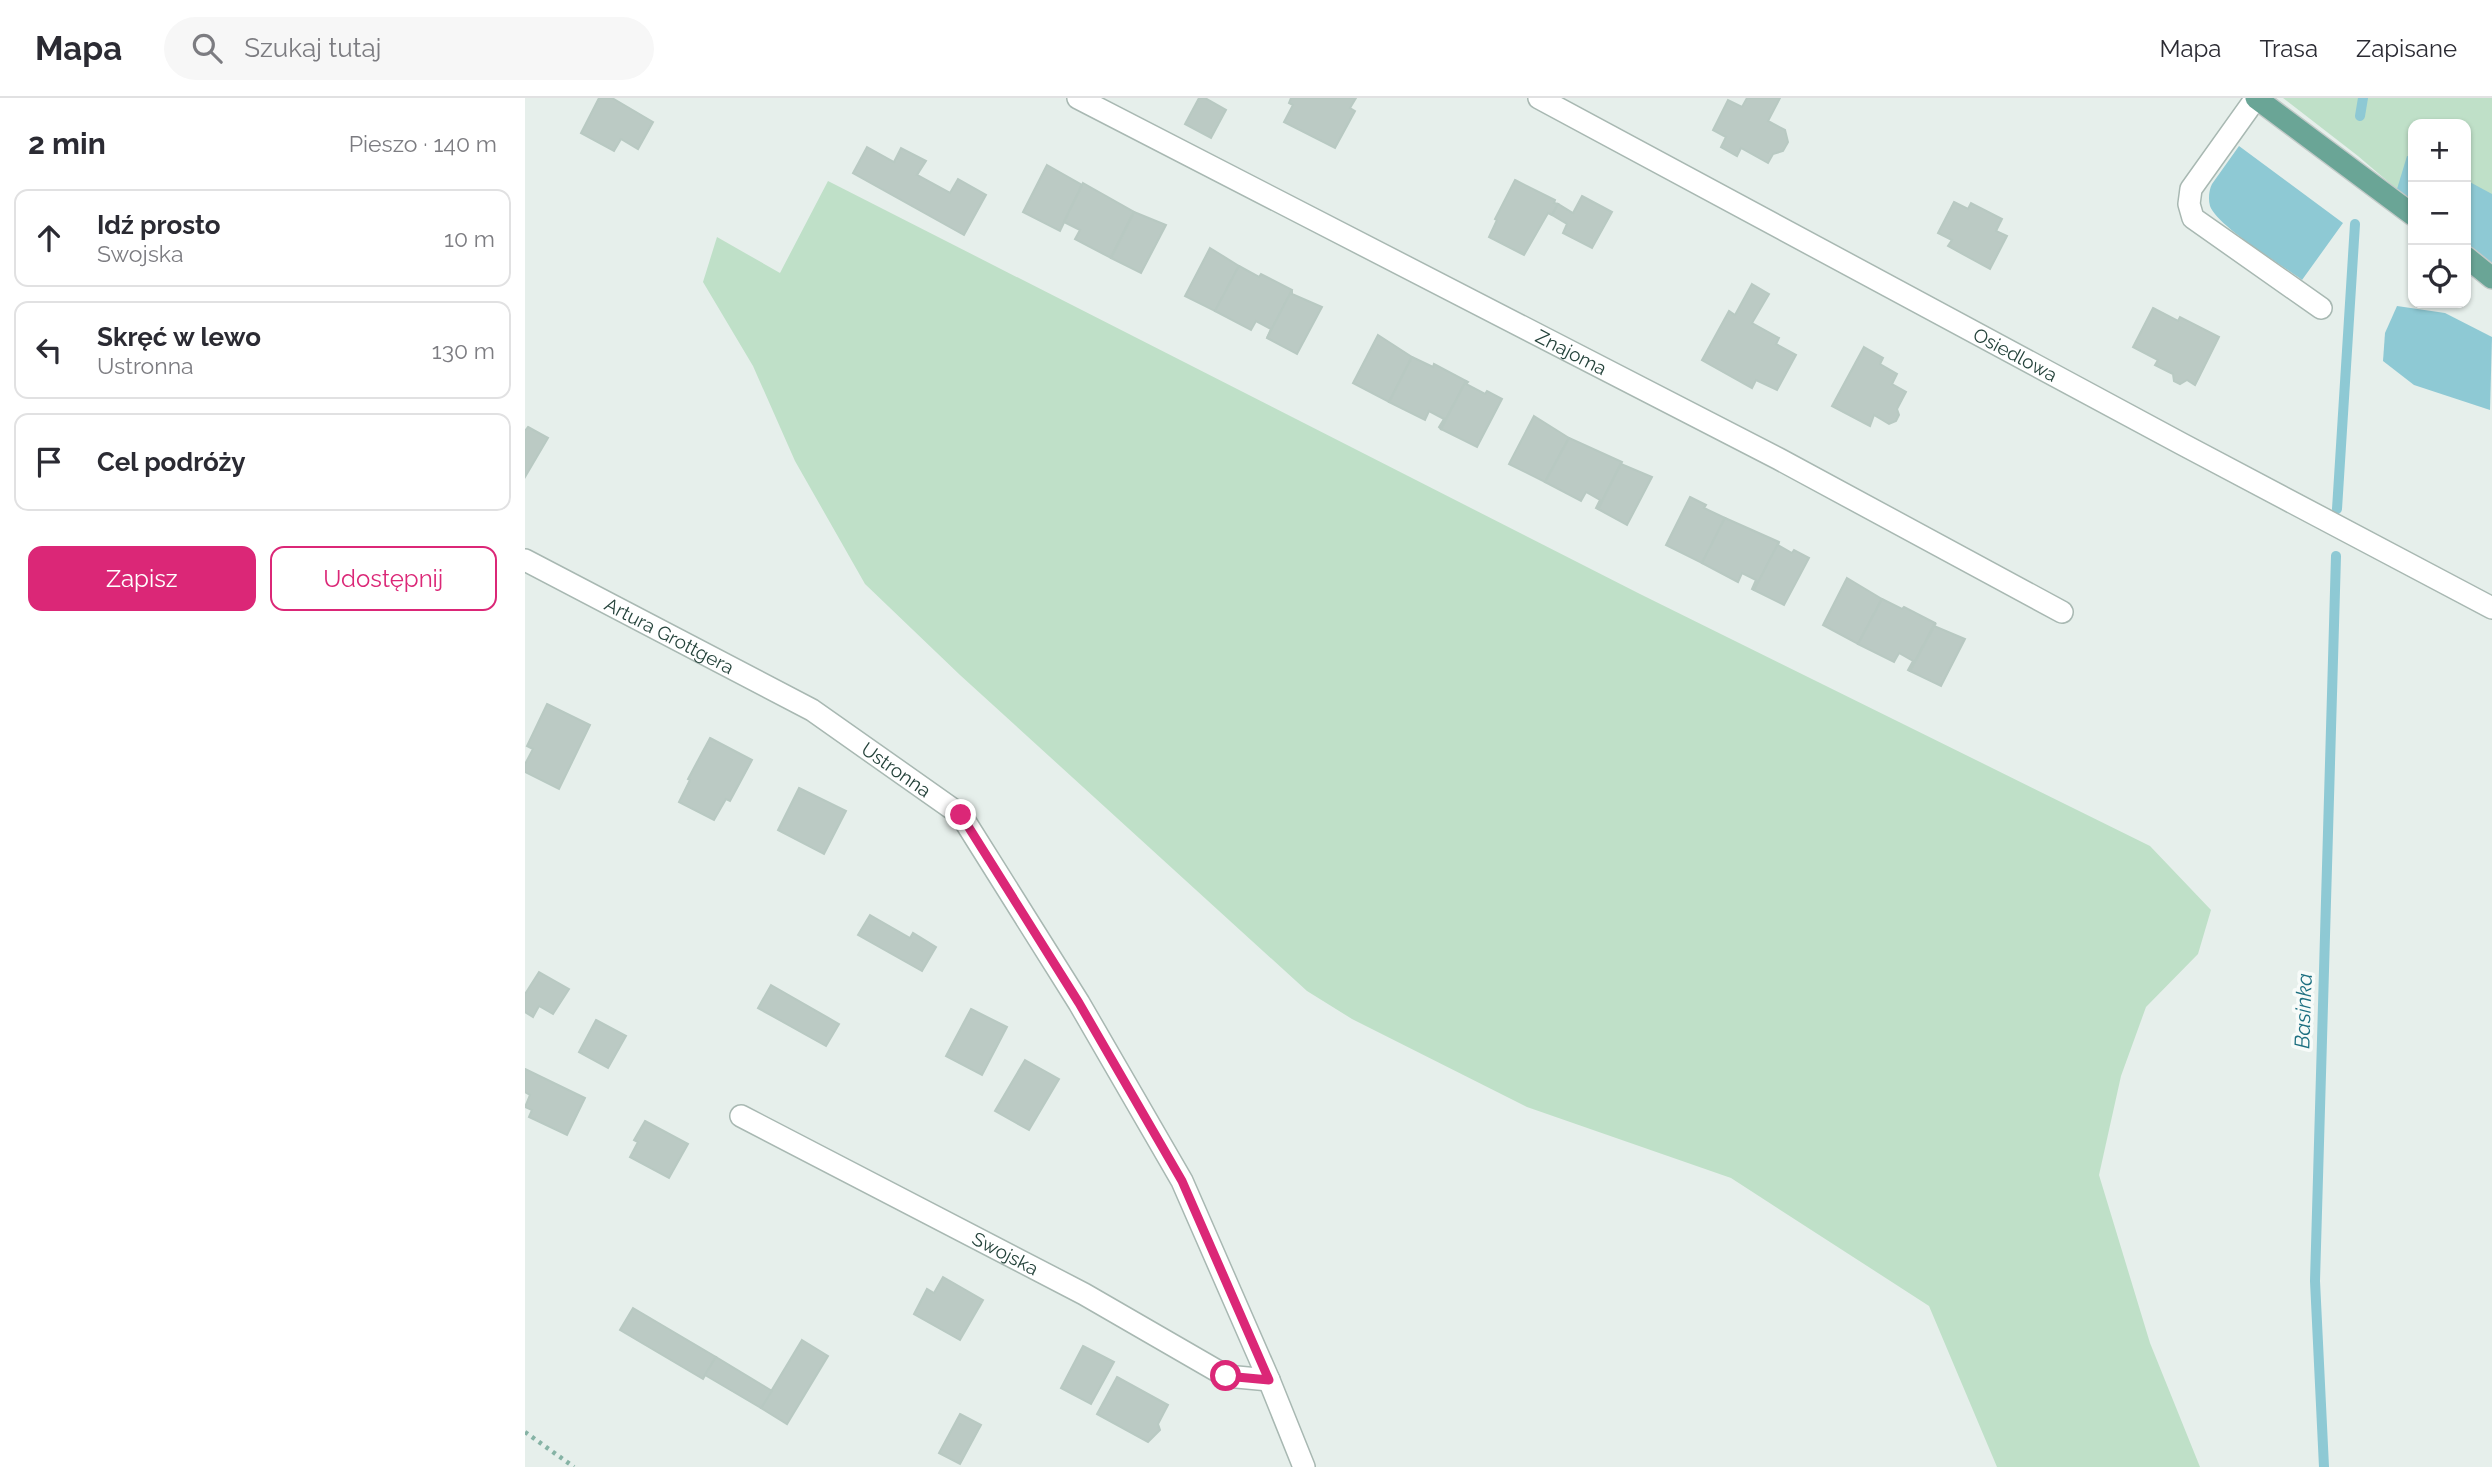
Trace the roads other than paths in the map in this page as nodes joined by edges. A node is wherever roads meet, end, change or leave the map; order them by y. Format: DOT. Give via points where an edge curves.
graph roads {
  1 [pos="1077,98"];
  2 [pos="1539,98"];
  3 [pos="2256,98"];
  4 [pos="2408,211"];
  5 [pos="2471,261"];
  6 [pos="2492,278"];
  7 [pos="2321,308"];
  8 [pos="525,560"];
  9 [pos="2492,608"];
  10 [pos="2062,612"];
  11 [pos="812,710"];
  12 [pos="741,1116"];
  13 [pos="1269,1380"];
  14 [pos="1304,1467"];
  1 -- 10 [label="street, Znajoma" via="1767,453"];
  2 -- 9 [label="street, Osiedlowa"];
  3 -- 4 [label="main road"];
  3 -- 7 [label="street" via="2191,189 2193,218"];
  5 -- 6 [label="main road"];
  8 -- 11 [label="street, Artura Grottgera"];
  11 -- 13 [label="street, Ustronna" via="961,815 1079,1003 1182,1181"];
  12 -- 13 [label="street, Swojska" via="1084,1294 1226,1376"];
  13 -- 14 [label="street, Ustronna"];
}
